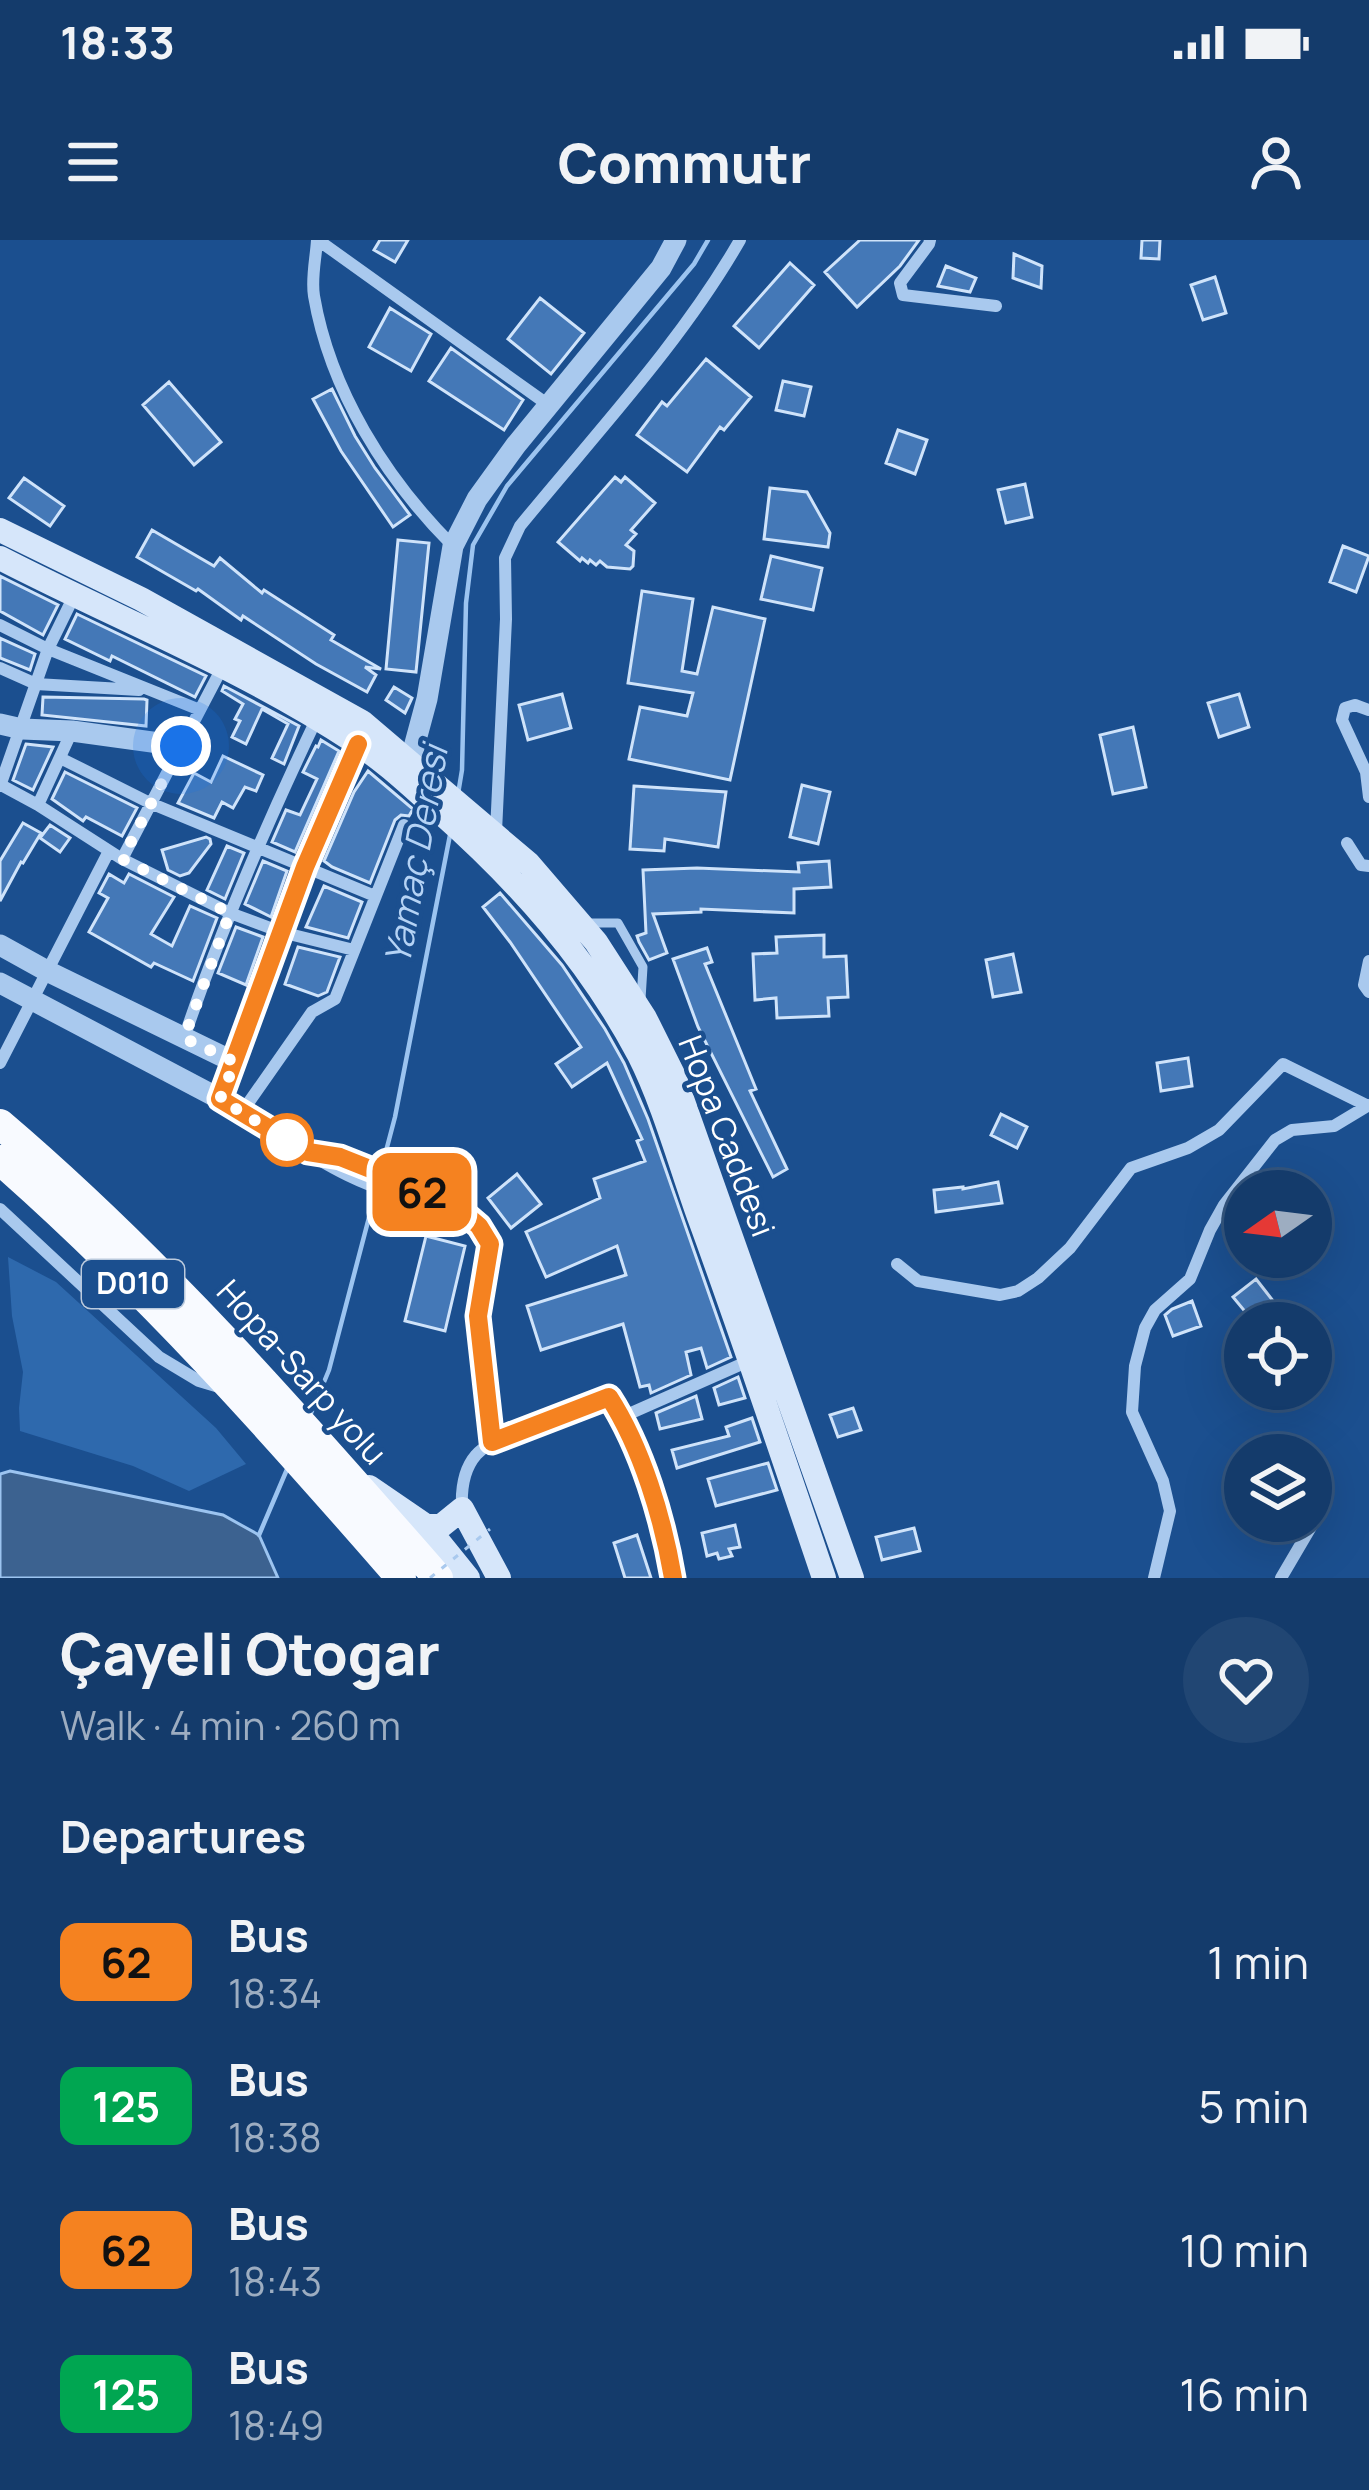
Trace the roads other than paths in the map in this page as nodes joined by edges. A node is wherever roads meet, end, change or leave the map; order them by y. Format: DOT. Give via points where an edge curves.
graph roads {
  1 [pos="318,240"];
  2 [pos="676,240"];
  3 [pos="740,240"];
  4 [pos="930,240"];
  5 [pos="996,306"];
  6 [pos="547,404"];
  7 [pos="0,530"];
  8 [pos="453,545"];
  9 [pos="0,558"];
  10 [pos="74,596"];
  11 [pos="0,625"];
  12 [pos="48,649"];
  13 [pos="227,657"];
  14 [pos="0,668"];
  15 [pos="36,684"];
  16 [pos="154,691"];
  17 [pos="200,710"];
  18 [pos="1369,710"];
  19 [pos="317,718"];
  20 [pos="11,726"];
  21 [pos="72,731"];
  22 [pos="358,744"];
  23 [pos="181,746"];
  24 [pos="60,758"];
  25 [pos="405,769"];
  26 [pos="0,786"];
  27 [pos="1369,796"];
  28 [pos="150,803"];
  29 [pos="38,805"];
  30 [pos="404,825"];
  31 [pos="1347,842"];
  32 [pos="491,845"];
  33 [pos="257,847"];
  34 [pos="116,855"];
  35 [pos="1369,866"];
  36 [pos="305,867"];
  37 [pos="375,896"];
  38 [pos="230,913"];
  39 [pos="281,932"];
  40 [pos="0,945"];
  41 [pos="354,950"];
  42 [pos="1369,961"];
  43 [pos="47,971"];
  44 [pos="0,983"];
  45 [pos="1369,992"];
  46 [pos="32,1000"];
  47 [pos="184,1038"];
  48 [pos="235,1062"];
  49 [pos="0,1063"];
  50 [pos="220,1099"];
  51 [pos="1368,1105"];
  52 [pos="242,1112"];
  53 [pos="0,1124"];
  54 [pos="0,1160"];
  55 [pos="0,1210"];
  56 [pos="897,1264"];
  57 [pos="751,1360"];
  58 [pos="257,1400"];
  59 [pos="622,1417"];
  60 [pos="492,1442"];
  61 [pos="345,1471"];
  62 [pos="462,1509"];
  63 [pos="426,1526"];
  64 [pos="1302,1542"];
  65 [pos="401,1578"];
  66 [pos="434,1578"];
  67 [pos="468,1578"];
  68 [pos="499,1578"];
  69 [pos="673,1578"];
  70 [pos="824,1578"];
  71 [pos="852,1578"];
  72 [pos="1154,1578"];
  73 [pos="1281,1578"];
  1 -- 6 [label="street"];
  1 -- 8 [label="street" via="313,291 330,364 370,441 422,516"];
  2 -- 6 [label="street"];
  3 -- 32 [label="street" via="682,328 520,526 505,558"];
  4 -- 5 [label="street" via="900,283 903,295"];
  6 -- 8 [label="street"];
  7 -- 13 [label="main road, Hopa Caddesi" via="141,599"];
  8 -- 25 [label="street" via="427,699"];
  9 -- 10 [label="main road, Hopa Caddesi"];
  10 -- 12 [label="street"];
  10 -- 13 [label="main road, Hopa Caddesi"];
  11 -- 12 [label="street"];
  12 -- 15 [label="street"];
  12 -- 16 [label="street"];
  13 -- 17 [label="street"];
  13 -- 19 [label="main road, Hopa Caddesi"];
  13 -- 25 [label="main road, Hopa Caddesi" via="362,722"];
  14 -- 15 [label="street"];
  15 -- 16 [label="street"];
  15 -- 20 [label="street"];
  16 -- 17 [label="street"];
  17 -- 23 [label="street"];
  18 -- 27 [label="street" via="1345,708 1342,720"];
  19 -- 22 [label="main road, Hopa Caddesi"];
  19 -- 33 [label="street"];
  20 -- 21 [label="street"];
  20 -- 26 [label="street"];
  21 -- 23 [label="street"];
  21 -- 24 [label="street"];
  22 -- 25 [label="main road, Hopa Caddesi"];
  22 -- 36 [label="street"];
  23 -- 28 [label="street"];
  24 -- 28 [label="street"];
  24 -- 29 [label="street"];
  25 -- 32 [label="main road, Hopa Caddesi"];
  26 -- 29 [label="street"];
  28 -- 33 [label="street"];
  28 -- 34 [label="street"];
  29 -- 34 [label="street"];
  30 -- 37 [label="street"];
  31 -- 35 [label="street"];
  32 -- 57 [label="main road, Hopa Caddesi" via="579,957 642,1060"];
  32 -- 71 [label="main road, Hopa Caddesi" via="529,864 596,942 674,1076"];
  33 -- 36 [label="street"];
  33 -- 38 [label="street"];
  34 -- 38 [label="street"];
  34 -- 43 [label="street"];
  36 -- 37 [label="street"];
  36 -- 39 [label="street"];
  37 -- 41 [label="street"];
  38 -- 39 [label="street"];
  38 -- 47 [label="street"];
  39 -- 41 [label="street"];
  39 -- 48 [label="street"];
  40 -- 43 [label="street"];
  41 -- 52 [label="street" via="335,999 312,1012"];
  42 -- 45 [label="street"];
  43 -- 46 [label="street"];
  43 -- 47 [label="street"];
  44 -- 46 [label="street"];
  46 -- 49 [label="street"];
  46 -- 50 [label="street"];
  47 -- 48 [label="street"];
  48 -- 50 [label="street"];
  50 -- 52 [label="street"];
  51 -- 56 [label="street" via="1283,1064 1219,1130 1130,1168 1070,1248 1018,1291 918,1281"];
  51 -- 72 [label="street" via="1334,1126 1275,1140 1224,1205 1190,1279 1145,1328 1132,1412 1170,1511"];
  52 -- 60 [label="street" via="308,1152 479,1226 490,1244 478,1316"];
  53 -- 58 [label="highway, Hopa-Sarp yolu" via="151,1262"];
  54 -- 58 [label="highway, D010"];
  55 -- 58 [label="street" via="179,1370"];
  57 -- 59 [label="street"];
  57 -- 70 [label="main road, Hopa Caddesi"];
  58 -- 61 [label="highway, Hopa-Sarp yolu"];
  58 -- 65 [label="highway, D010"];
  59 -- 60 [label="street" via="609,1397"];
  59 -- 69 [label="street"];
  60 -- 62 [label="street" via="473,1458"];
  61 -- 63 [label="main road"];
  61 -- 66 [label="highway, Hopa-Sarp yolu"];
  62 -- 63 [label="main road" via="441,1526"];
  62 -- 68 [label="main road"];
  63 -- 67 [label="main road"];
  64 -- 73 [label="street"];
}
